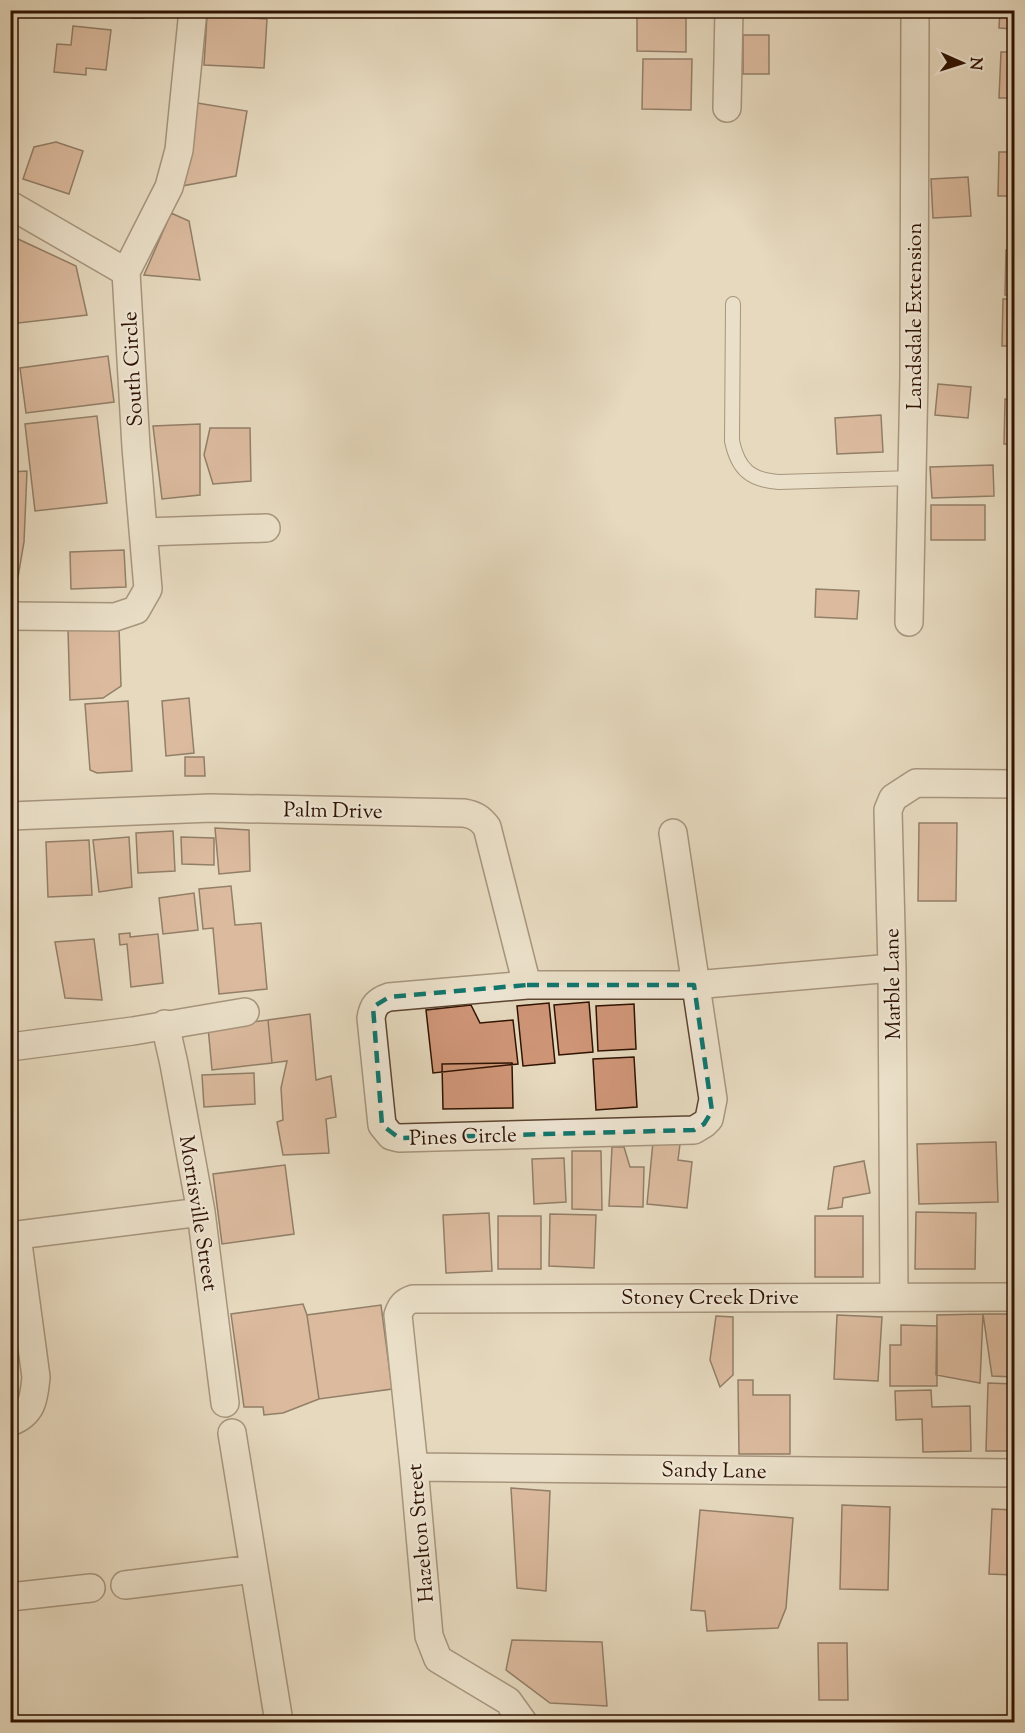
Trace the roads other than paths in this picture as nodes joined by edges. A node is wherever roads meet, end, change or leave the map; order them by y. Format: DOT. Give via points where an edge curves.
graph roads {
  1 [pos="194,10"];
  2 [pos="729,10"];
  3 [pos="915,10"];
  4 [pos="727,108"];
  5 [pos="10,205"];
  6 [pos="126,272"];
  7 [pos="733,304"];
  8 [pos="912,478"];
  9 [pos="266,528"];
  10 [pos="144,532"];
  11 [pos="10,616"];
  12 [pos="909,622"];
  13 [pos="1014,784"];
  14 [pos="10,816"];
  15 [pos="673,833"];
  16 [pos="892,968"];
  17 [pos="527,985"];
  18 [pos="694,985"];
  19 [pos="244,1012"];
  20 [pos="165,1024"];
  21 [pos="10,1047"];
  22 [pos="201,1212"];
  23 [pos="14,1236"];
  24 [pos="894,1297"];
  25 [pos="1014,1297"];
  26 [pos="406,1301"];
  27 [pos="225,1403"];
  28 [pos="10,1422"];
  29 [pos="232,1433"];
  30 [pos="414,1467"];
  31 [pos="1014,1473"];
  32 [pos="253,1569"];
  33 [pos="125,1585"];
  34 [pos="92,1588"];
  35 [pos="10,1598"];
  36 [pos="279,1722"];
  37 [pos="523,1722"];
  1 -- 6 [label="street" via="179,150 169,187"];
  2 -- 4 [label="street"];
  3 -- 8 [label="street, Landsdale Extension"];
  5 -- 6 [label="street"];
  6 -- 10 [label="street, South Circle"];
  7 -- 8 [label="lane" via="732,441 736,459 745,470 761,481 779,482"];
  8 -- 12 [label="street, Landsdale Extension"];
  9 -- 10 [label="street"];
  10 -- 11 [label="street, South Circle" via="148,590 136,610 116,617"];
  13 -- 16 [label="street, Marble Lane" via="916,783 893,798 888,810"];
  14 -- 17 [label="street, Palm Drive" via="211,808 473,814 487,827"];
  15 -- 18 [label="street, Pines Circle"];
  16 -- 18 [label="street, Pines Circle"];
  16 -- 24 [label="street, Marble Lane"];
  17 -- 18 [label="street, Pines Circle"];
  17 -- 18 [label="street, Pines Circle" via="389,997 373,1007 371,1018 385,1131 399,1138 694,1130 709,1119 713,1099"];
  19 -- 20 [label="street"];
  20 -- 21 [label="street"];
  20 -- 22 [label="street, Morrisville Street"];
  22 -- 23 [label="street"];
  22 -- 27 [label="street, Morrisville Street"];
  23 -- 28 [label="street" via="36,1377 29,1411"];
  24 -- 25 [label="street, Stoney Creek Drive"];
  24 -- 26 [label="street, Stoney Creek Drive"];
  26 -- 30 [label="street, Hazelton Street" via="398,1316"];
  29 -- 32 [label="street"];
  30 -- 31 [label="street, Sandy Lane"];
  30 -- 37 [label="street, Hazelton Street" via="433,1649 438,1659 508,1701"];
  32 -- 33 [label="street"];
  32 -- 36 [label="street"];
  34 -- 35 [label="street"];
}
